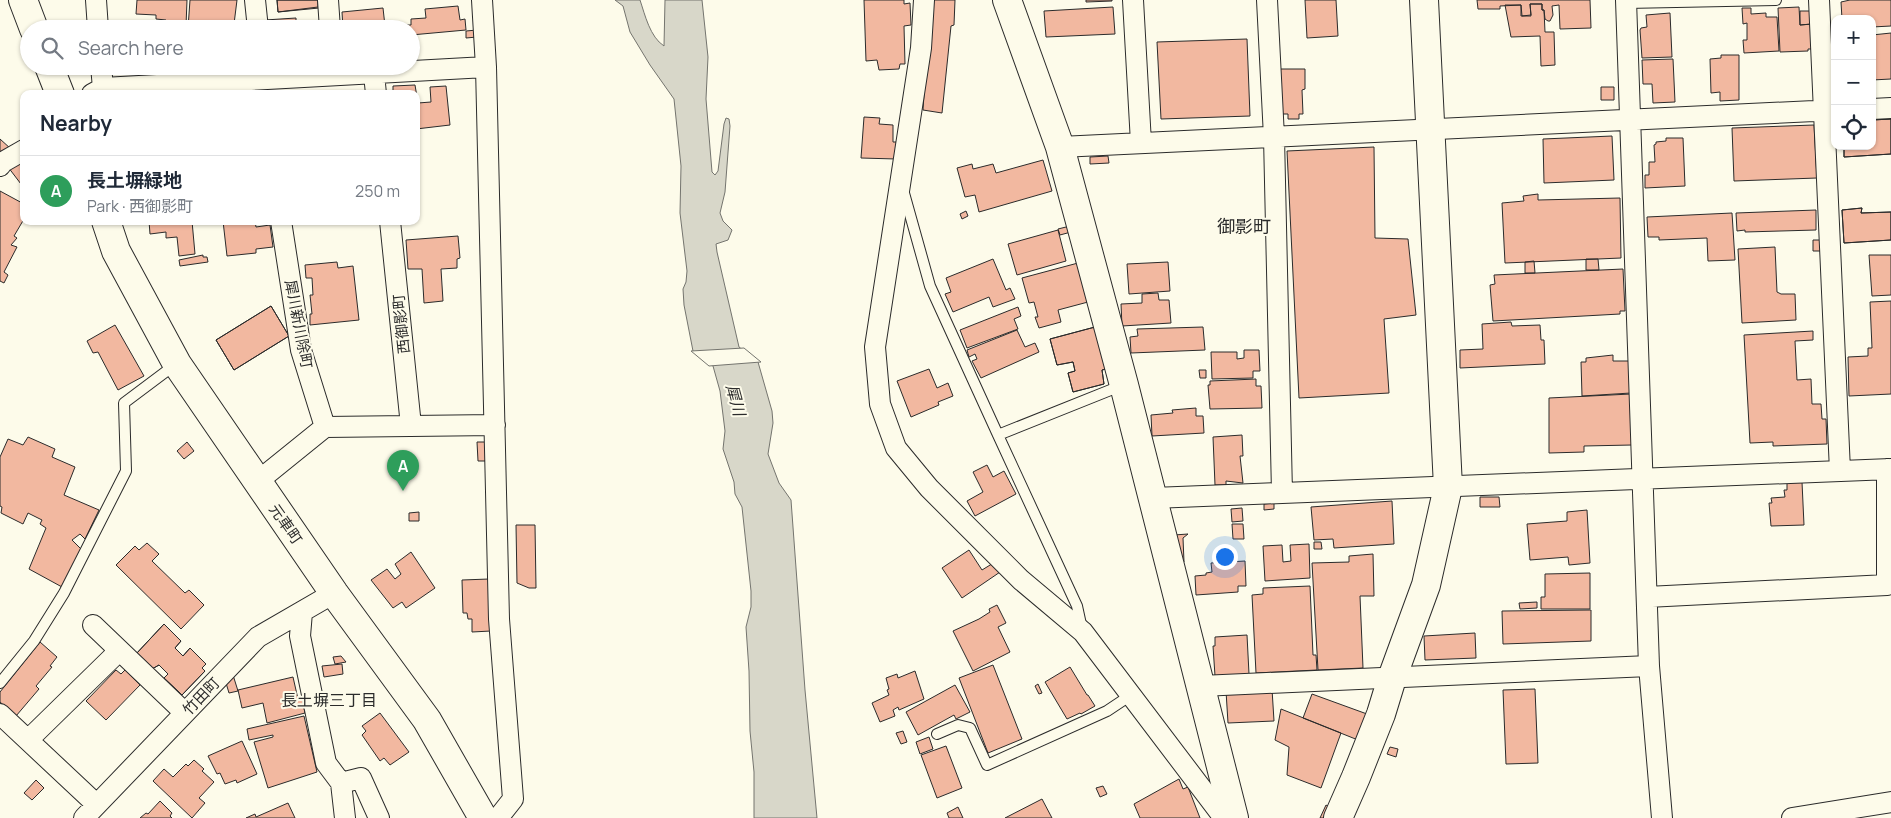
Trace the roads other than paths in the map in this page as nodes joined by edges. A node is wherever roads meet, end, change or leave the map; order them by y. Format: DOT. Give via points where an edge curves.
graph roads {
  1 [pos="23,0"];
  2 [pos="96,0"];
  3 [pos="255,0"];
  4 [pos="328,0"];
  5 [pos="482,0"];
  6 [pos="924,0"];
  7 [pos="1007,0"];
  8 [pos="1133,0"];
  9 [pos="1267,0"];
  10 [pos="1424,0"];
  11 [pos="1776,0"];
  12 [pos="1819,0"];
  13 [pos="1626,1"];
  14 [pos="31,20"];
  15 [pos="97,20"];
  16 [pos="257,20"];
  17 [pos="329,20"];
  18 [pos="486,67"];
  19 [pos="53,75"];
  20 [pos="100,75"];
  21 [pos="302,75"];
  22 [pos="346,75"];
  23 [pos="264,80"];
  24 [pos="375,84"];
  25 [pos="58,90"];
  26 [pos="98,90"];
  27 [pos="113,90"];
  28 [pos="1876,108"];
  29 [pos="1891,108"];
  30 [pos="1830,110"];
  31 [pos="1630,120"];
  32 [pos="1432,129"];
  33 [pos="1274,137"];
  34 [pos="1141,143"];
  35 [pos="1060,147"];
  36 [pos="20,152"];
  37 [pos="0,166"];
  38 [pos="900,181"];
  39 [pos="107,225"];
  40 [pos="282,225"];
  41 [pos="390,225"];
  42 [pos="177,364"];
  43 [pos="1124,385"];
  44 [pos="495,425"];
  45 [pos="412,426"];
  46 [pos="325,427"];
  47 [pos="998,435"];
  48 [pos="1889,469"];
  49 [pos="1840,471"];
  50 [pos="1643,479"];
  51 [pos="257,482"];
  52 [pos="1448,486"];
  53 [pos="1282,493"];
  54 [pos="1153,498"];
  55 [pos="334,593"];
  56 [pos="1647,597"];
  57 [pos="302,612"];
  58 [pos="93,626"];
  59 [pos="1083,632"];
  60 [pos="119,651"];
  61 [pos="1649,666"];
  62 [pos="1392,678"];
  63 [pos="0,683"];
  64 [pos="1201,686"];
  65 [pos="1131,695"];
  66 [pos="185,713"];
  67 [pos="4,724"];
  68 [pos="938,734"];
  69 [pos="28,740"];
  70 [pos="342,783"];
  71 [pos="1891,802"];
  72 [pos="90,811"];
  73 [pos="345,818"];
  74 [pos="379,818"];
  75 [pos="483,818"];
  76 [pos="498,818"];
  77 [pos="1224,818"];
  78 [pos="1234,818"];
  79 [pos="1338,818"];
  80 [pos="1662,818"];
  81 [pos="1792,818"];
  1 -- 14 [label="street"];
  2 -- 15 [label="street"];
  3 -- 16 [label="street"];
  4 -- 17 [label="street"];
  5 -- 18 [label="street"];
  6 -- 38 [label="street" via="921,48"];
  7 -- 35 [label="street"];
  8 -- 34 [label="street"];
  9 -- 33 [label="street"];
  10 -- 32 [label="street"];
  11 -- 13 [label="lane"];
  12 -- 30 [label="street"];
  13 -- 31 [label="street"];
  18 -- 24 [label="street"];
  18 -- 44 [label="street"];
  19 -- 25 [label="street"];
  20 -- 26 [label="street"];
  21 -- 23 [label="street"];
  22 -- 24 [label="street"];
  23 -- 27 [label="street"];
  28 -- 29 [label="street"];
  30 -- 31 [label="street"];
  30 -- 49 [label="street"];
  31 -- 32 [label="street"];
  31 -- 50 [label="street"];
  32 -- 33 [label="street"];
  32 -- 52 [label="street"];
  33 -- 34 [label="street"];
  33 -- 53 [label="street"];
  34 -- 35 [label="street"];
  35 -- 43 [label="street"];
  36 -- 37 [label="street"];
  38 -- 47 [label="lane" via="930,286"];
  38 -- 59 [label="street" via="875,347 880,404 896,448 929,488 1021,580"];
  39 -- 42 [label="street, 元車町" via="116,251"];
  40 -- 46 [label="street, 犀川新川除町" via="301,350"];
  41 -- 45 [label="street, 西御影町"];
  42 -- 51 [label="street, 元車町"];
  42 -- 63 [label="lane" via="124,402 126,472 64,594 34,641"];
  43 -- 47 [label="lane"];
  43 -- 54 [label="street"];
  44 -- 45 [label="street"];
  44 -- 76 [label="street" via="499,619 513,799"];
  45 -- 46 [label="street"];
  46 -- 51 [label="street"];
  47 -- 59 [label="lane" via="1077,606"];
  48 -- 49 [label="street"];
  48 -- 56 [label="street" via="1887,585"];
  49 -- 50 [label="street"];
  50 -- 52 [label="street"];
  50 -- 56 [label="street"];
  51 -- 55 [label="street, 元車町"];
  52 -- 53 [label="street"];
  52 -- 62 [label="street" via="1426,585"];
  53 -- 54 [label="street"];
  54 -- 64 [label="street"];
  55 -- 57 [label="street, 竹田町"];
  55 -- 75 [label="street, 元車町" via="427,720"];
  56 -- 61 [label="street"];
  57 -- 66 [label="street, 竹田町" via="258,637"];
  57 -- 70 [label="street" via="300,636 326,763"];
  58 -- 60 [label="street"];
  59 -- 65 [label="street"];
  60 -- 66 [label="street"];
  60 -- 69 [label="street"];
  61 -- 62 [label="street"];
  61 -- 80 [label="street"];
  62 -- 64 [label="street"];
  62 -- 79 [label="street" via="1378,723"];
  64 -- 78 [label="street"];
  65 -- 68 [label="lane" via="1107,711 987,765 970,728 958,725"];
  65 -- 77 [label="street"];
  66 -- 72 [label="street, 竹田町"];
  67 -- 69 [label="street"];
  69 -- 72 [label="street"];
  70 -- 73 [label="street"];
  70 -- 74 [label="street" via="361,778"];
  71 -- 81 [label="street"];
}
